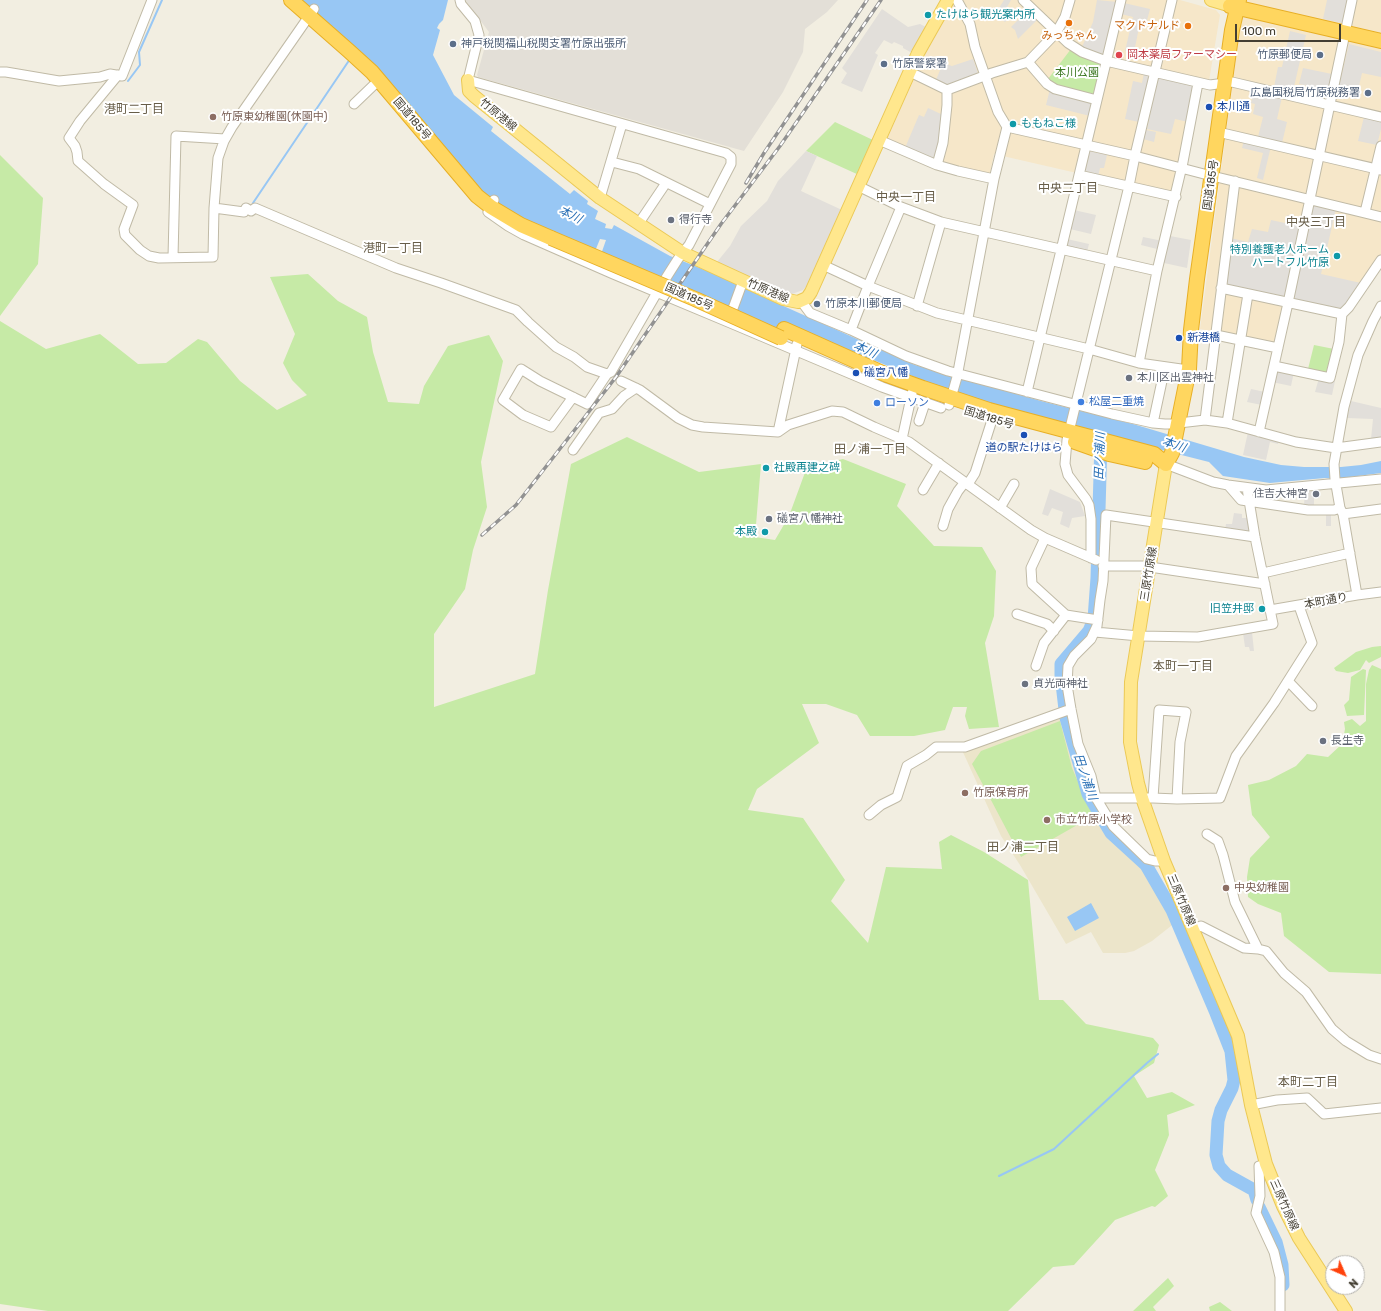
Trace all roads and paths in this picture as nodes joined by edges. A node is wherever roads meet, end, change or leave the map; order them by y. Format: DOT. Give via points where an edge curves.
graph roads {
  1 [pos="152,0"];
  2 [pos="291,0"];
  3 [pos="303,0"];
  4 [pos="460,0"];
  5 [pos="948,0"];
  6 [pos="957,0"];
  7 [pos="1023,0"];
  8 [pos="1070,0"];
  9 [pos="1121,0"];
  10 [pos="1172,0"];
  11 [pos="1211,0"];
  12 [pos="1352,0"];
  13 [pos="1233,3"];
  14 [pos="309,16"];
  15 [pos="1056,32"];
  16 [pos="1345,33"];
  17 [pos="1381,42"];
  18 [pos="1106,61"];
  19 [pos="1028,62"];
  20 [pos="0,72"];
  21 [pos="910,72"];
  22 [pos="1155,72"];
  23 [pos="118,75"];
  24 [pos="986,76"];
  25 [pos="468,80"];
  26 [pos="376,82"];
  27 [pos="1198,82"];
  28 [pos="1220,84"];
  29 [pos="946,90"];
  30 [pos="1097,100"];
  31 [pos="354,104"];
  32 [pos="1330,104"];
  33 [pos="1381,117"];
  34 [pos="622,124"];
  35 [pos="1007,127"];
  36 [pos="1218,132"];
  37 [pos="225,139"];
  38 [pos="879,140"];
  39 [pos="1086,144"];
  40 [pos="1381,146"];
  41 [pos="1319,155"];
  42 [pos="1135,156"];
  43 [pos="612,162"];
  44 [pos="937,165"];
  45 [pos="1182,168"];
  46 [pos="1378,170"];
  47 [pos="1079,175"];
  48 [pos="1208,175"];
  49 [pos="994,179"];
  50 [pos="1235,181"];
  51 [pos="666,183"];
  52 [pos="858,186"];
  53 [pos="1129,186"];
  54 [pos="1176,197"];
  55 [pos="600,198"];
  56 [pos="1310,199"];
  57 [pos="710,204"];
  58 [pos="901,206"];
  59 [pos="491,207"];
  60 [pos="214,208"];
  61 [pos="1365,212"];
  62 [pos="1381,217"];
  63 [pos="941,222"];
  64 [pos="639,223"];
  65 [pos="984,232"];
  66 [pos="1060,249"];
  67 [pos="681,256"];
  68 [pos="173,257"];
  69 [pos="1110,260"];
  70 [pos="1381,260"];
  71 [pos="823,265"];
  72 [pos="1157,272"];
  73 [pos="742,283"];
  74 [pos="868,286"];
  75 [pos="1221,288"];
  76 [pos="658,291"];
  77 [pos="1248,294"];
  78 [pos="801,301"];
  79 [pos="1288,302"];
  80 [pos="917,306"];
  81 [pos="1381,306"];
  82 [pos="1342,314"];
  83 [pos="728,320"];
  84 [pos="967,320"];
  85 [pos="851,330"];
  86 [pos="782,334"];
  87 [pos="1216,334"];
  88 [pos="1040,338"];
  89 [pos="1240,340"];
  90 [pos="796,348"];
  91 [pos="1278,348"];
  92 [pos="1089,349"];
  93 [pos="1139,363"];
  94 [pos="1274,366"];
  95 [pos="1165,367"];
  96 [pos="1185,369"];
  97 [pos="608,374"];
  98 [pos="957,375"];
  99 [pos="621,381"];
  100 [pos="636,388"];
  101 [pos="912,391"];
  102 [pos="1027,392"];
  103 [pos="572,397"];
  104 [pos="949,401"];
  105 [pos="924,403"];
  106 [pos="1075,407"];
  107 [pos="992,420"];
  108 [pos="1205,420"];
  109 [pos="919,421"];
  110 [pos="1153,423"];
  111 [pos="1227,423"];
  112 [pos="1174,428"];
  113 [pos="778,432"];
  114 [pos="1259,432"];
  115 [pos="1069,433"];
  116 [pos="902,439"];
  117 [pos="1381,442"];
  118 [pos="1336,448"];
  119 [pos="573,450"];
  120 [pos="1168,456"];
  121 [pos="939,463"];
  122 [pos="1381,479"];
  123 [pos="1335,481"];
  124 [pos="966,483"];
  125 [pos="1014,484"];
  126 [pos="1228,485"];
  127 [pos="1247,488"];
  128 [pos="923,490"];
  129 [pos="1250,501"];
  130 [pos="1000,508"];
  131 [pos="1381,509"];
  132 [pos="1342,511"];
  133 [pos="1157,522"];
  134 [pos="943,526"];
  135 [pos="1255,537"];
  136 [pos="1045,538"];
  137 [pos="1350,553"];
  138 [pos="1099,562"];
  139 [pos="1150,567"];
  140 [pos="1263,573"];
  141 [pos="1265,584"];
  142 [pos="1381,592"];
  143 [pos="1357,595"];
  144 [pos="1299,606"];
  145 [pos="1270,610"];
  146 [pos="1017,614"];
  147 [pos="1066,616"];
  148 [pos="1098,620"];
  149 [pos="1054,631"];
  150 [pos="1095,632"];
  151 [pos="1138,636"];
  152 [pos="1036,666"];
  153 [pos="1288,681"];
  154 [pos="1312,706"];
  155 [pos="1067,710"];
  156 [pos="1096,798"];
  157 [pos="1147,798"];
  158 [pos="1177,799"];
  159 [pos="869,815"];
  160 [pos="1207,834"];
  161 [pos="1164,861"];
  162 [pos="1193,929"];
  163 [pos="1258,949"];
  164 [pos="1381,1059"];
  165 [pos="1252,1105"];
  166 [pos="1381,1108"];
  167 [pos="1266,1164"];
  168 [pos="1280,1311"];
  169 [pos="1346,1311"];
  1 -- 23 [label="street" via="122,76"];
  2 -- 14 [label="highway, 国道185号"];
  3 -- 14 [label="highway, 国道185号"];
  4 -- 25 [label="street" via="475,21 479,35"];
  5 -- 21 [label="main road, 竹原港線"];
  6 -- 24 [label="street" via="970,24"];
  7 -- 15 [label="street"];
  8 -- 15 [label="street" via="1065,17"];
  9 -- 18 [label="street"];
  10 -- 22 [label="street"];
  11 -- 13 [label="main road"];
  12 -- 16 [label="street"];
  13 -- 16 [label="highway"];
  13 -- 28 [label="highway, 国道185号" via="1232,30"];
  14 -- 26 [label="street" via="347,57"];
  14 -- 26 [label="highway, 国道185号" via="349,51"];
  14 -- 37 [label="street"];
  14 -- 59 [label="highway, 国道185号" via="376,65 482,190"];
  15 -- 18 [label="street" via="1068,44"];
  15 -- 19 [label="street"];
  16 -- 17 [label="highway"];
  16 -- 32 [label="street"];
  18 -- 22 [label="street"];
  18 -- 30 [label="street"];
  19 -- 24 [label="street"];
  19 -- 30 [label="street" via="1047,84 1055,89"];
  20 -- 23 [label="street" via="48,80"];
  21 -- 29 [label="street"];
  21 -- 38 [label="main road, 竹原港線"];
  22 -- 27 [label="street"];
  22 -- 42 [label="street"];
  23 -- 68 [label="street" via="69,138 75,146 78,160 104,184 133,205 124,229 125,235 149,256"];
  24 -- 29 [label="street"];
  24 -- 35 [label="street" via="998,112"];
  25 -- 34 [label="street"];
  25 -- 55 [label="main road, 竹原港線" via="469,91 474,96"];
  26 -- 31 [label="street"];
  26 -- 59 [label="highway, 国道185号" via="477,196"];
  27 -- 28 [label="street"];
  27 -- 45 [label="street"];
  28 -- 32 [label="street" via="1232,82"];
  28 -- 36 [label="highway, 国道185号"];
  28 -- 48 [label="highway, 国道185号"];
  29 -- 44 [label="street" via="943,143"];
  30 -- 39 [label="street"];
  32 -- 33 [label="street"];
  32 -- 41 [label="street"];
  34 -- 43 [label="street"];
  34 -- 57 [label="street" via="726,153 731,157 731,164"];
  35 -- 39 [label="street"];
  35 -- 49 [label="street"];
  36 -- 41 [label="street"];
  36 -- 48 [label="highway, 国道185号"];
  37 -- 60 [label="street" via="218,158"];
  37 -- 68 [label="street" via="176,136"];
  38 -- 44 [label="street"];
  38 -- 52 [label="main road, 竹原港線"];
  39 -- 42 [label="street"];
  39 -- 47 [label="street"];
  40 -- 46 [label="street"];
  41 -- 46 [label="street"];
  41 -- 56 [label="street"];
  42 -- 45 [label="street"];
  42 -- 53 [label="street"];
  43 -- 51 [label="street" via="639,169"];
  43 -- 55 [label="street"];
  44 -- 49 [label="street"];
  45 -- 48 [label="street"];
  45 -- 54 [label="street"];
  46 -- 61 [label="street"];
  47 -- 53 [label="street"];
  47 -- 66 [label="street"];
  48 -- 50 [label="street"];
  48 -- 96 [label="highway, 国道185号"];
  49 -- 65 [label="street"];
  50 -- 56 [label="street"];
  50 -- 75 [label="street"];
  51 -- 57 [label="street"];
  51 -- 64 [label="street"];
  52 -- 58 [label="street"];
  52 -- 71 [label="main road, 竹原港線"];
  53 -- 54 [label="street"];
  53 -- 69 [label="street"];
  54 -- 72 [label="street"];
  55 -- 64 [label="main road, 竹原港線"];
  56 -- 61 [label="street"];
  56 -- 79 [label="street"];
  57 -- 67 [label="street"];
  58 -- 63 [label="street"];
  58 -- 74 [label="street"];
  59 -- 76 [label="street" via="508,226 524,235"];
  59 -- 86 [label="highway, 国道185号, bridge" via="521,225"];
  60 -- 68 [label="street" via="213,257"];
  60 -- 97 [label="street" via="244,212 246,208 255,208 396,268 516,310 556,347 587,367"];
  61 -- 62 [label="street"];
  63 -- 65 [label="street"];
  63 -- 80 [label="street"];
  64 -- 67 [label="main road, 竹原港線"];
  65 -- 66 [label="street"];
  65 -- 84 [label="street"];
  66 -- 69 [label="street"];
  66 -- 88 [label="street"];
  67 -- 73 [label="main road, 竹原港線"];
  67 -- 76 [label="street"];
  69 -- 72 [label="street"];
  69 -- 92 [label="street"];
  70 -- 82 [label="street"];
  71 -- 74 [label="street"];
  71 -- 78 [label="main road, 竹原港線" via="811,292"];
  72 -- 93 [label="street"];
  73 -- 78 [label="main road, 竹原港線" via="791,302"];
  73 -- 83 [label="street"];
  74 -- 80 [label="street"];
  74 -- 85 [label="street"];
  75 -- 77 [label="street"];
  75 -- 87 [label="street"];
  76 -- 83 [label="street"];
  76 -- 97 [label="street"];
  77 -- 79 [label="street"];
  77 -- 89 [label="street"];
  78 -- 85 [label="street" via="810,312"];
  79 -- 82 [label="street"];
  79 -- 91 [label="street"];
  80 -- 84 [label="street"];
  81 -- 118 [label="street" via="1358,355"];
  82 -- 94 [label="street" via="1339,342 1330,378"];
  83 -- 90 [label="street"];
  84 -- 88 [label="street"];
  84 -- 98 [label="street"];
  85 -- 98 [label="street" via="906,356"];
  86 -- 90 [label="highway, 国道185号"];
  86 -- 101 [label="highway, 国道185号" via="887,374"];
  87 -- 89 [label="street"];
  87 -- 108 [label="street"];
  88 -- 92 [label="street"];
  88 -- 102 [label="street"];
  89 -- 91 [label="street"];
  89 -- 111 [label="street"];
  90 -- 101 [label="highway, 国道185号"];
  90 -- 113 [label="street"];
  91 -- 94 [label="street"];
  92 -- 93 [label="street"];
  92 -- 106 [label="street"];
  93 -- 95 [label="street"];
  94 -- 114 [label="street"];
  95 -- 96 [label="street"];
  95 -- 110 [label="street"];
  96 -- 112 [label="highway, 国道185号"];
  97 -- 103 [label="street" via="587,404"];
  98 -- 102 [label="street"];
  98 -- 104 [label="street"];
  99 -- 100 [label="street"];
  100 -- 113 [label="street" via="692,426"];
  100 -- 119 [label="street" via="612,409 599,413"];
  101 -- 104 [label="highway, 国道185号"];
  101 -- 105 [label="street"];
  101 -- 116 [label="street"];
  102 -- 106 [label="street"];
  103 -- 103 [label="street" via="540,382 521,369 503,400 523,415 551,427"];
  104 -- 105 [label="street"];
  104 -- 107 [label="highway, 国道185号"];
  104 -- 115 [label="highway, 国道185号"];
  105 -- 109 [label="street"];
  106 -- 110 [label="street"];
  106 -- 115 [label="street"];
  107 -- 115 [label="highway, 国道185号"];
  107 -- 124 [label="street" via="975,473"];
  108 -- 111 [label="street"];
  108 -- 112 [label="street"];
  110 -- 112 [label="street"];
  111 -- 114 [label="street"];
  112 -- 120 [label="highway, 国道185号"];
  113 -- 116 [label="street" via="788,425 832,411 843,412"];
  114 -- 118 [label="street" via="1296,442"];
  115 -- 120 [label="highway, 国道185号" via="1152,464"];
  115 -- 138 [label="street" via="1065,464 1068,475 1090,505"];
  116 -- 121 [label="street"];
  117 -- 118 [label="street"];
  118 -- 123 [label="street"];
  120 -- 126 [label="street" via="1213,482"];
  120 -- 133 [label="main road, 三原竹原線"];
  121 -- 124 [label="street"];
  121 -- 128 [label="street"];
  122 -- 123 [label="street"];
  123 -- 127 [label="street" via="1274,490"];
  123 -- 132 [label="street"];
  124 -- 130 [label="street"];
  124 -- 134 [label="street" via="958,491 948,509"];
  125 -- 130 [label="street"];
  126 -- 127 [label="street"];
  126 -- 129 [label="street" via="1240,500"];
  127 -- 129 [label="street"];
  129 -- 132 [label="street" via="1308,510"];
  129 -- 135 [label="street"];
  130 -- 136 [label="street"];
  131 -- 132 [label="street"];
  132 -- 137 [label="street"];
  133 -- 135 [label="street"];
  133 -- 138 [label="street" via="1106,514"];
  133 -- 139 [label="main road, 三原竹原線"];
  135 -- 140 [label="street"];
  136 -- 138 [label="street"];
  136 -- 147 [label="street" via="1031,568 1032,584"];
  137 -- 140 [label="street"];
  137 -- 143 [label="street"];
  138 -- 139 [label="street"];
  138 -- 148 [label="street" via="1103,581"];
  139 -- 141 [label="street"];
  139 -- 151 [label="main road, 三原竹原線"];
  140 -- 141 [label="street"];
  141 -- 145 [label="street"];
  142 -- 143 [label="street, 本町通り"];
  143 -- 144 [label="street, 本町通り"];
  144 -- 145 [label="street, 本町通り"];
  144 -- 153 [label="street" via="1312,643"];
  145 -- 151 [label="street" via="1273,624 1198,637"];
  146 -- 149 [label="street" via="1047,624"];
  147 -- 148 [label="street"];
  147 -- 149 [label="street"];
  148 -- 150 [label="street"];
  149 -- 152 [label="street" via="1044,643"];
  150 -- 151 [label="street"];
  150 -- 155 [label="street" via="1068,666"];
  151 -- 157 [label="main road, 三原竹原線" via="1131,682 1130,742"];
  153 -- 154 [label="street"];
  153 -- 158 [label="street" via="1236,756 1220,798"];
  155 -- 156 [label="street" via="1091,776"];
  155 -- 159 [label="street" via="965,747 936,747 907,766 897,797"];
  156 -- 157 [label="street"];
  156 -- 161 [label="street" via="1113,826 1147,858"];
  157 -- 158 [label="street"];
  157 -- 158 [label="street" via="1159,710 1186,712 1180,742"];
  157 -- 161 [label="main road, 三原竹原線"];
  160 -- 163 [label="street" via="1218,841 1235,902"];
  161 -- 162 [label="main road, 三原竹原線"];
  162 -- 163 [label="street" via="1201,926 1244,948"];
  162 -- 165 [label="main road, 三原竹原線" via="1238,1036"];
  163 -- 164 [label="street" via="1266,951 1306,992 1332,1029 1346,1042"];
  165 -- 166 [label="street" via="1307,1098 1324,1114"];
  165 -- 167 [label="main road, 三原竹原線"];
  167 -- 168 [label="street" via="1259,1166 1260,1196 1256,1213 1274,1252 1280,1277"];
  167 -- 169 [label="main road, 三原竹原線" via="1299,1238"];
}
